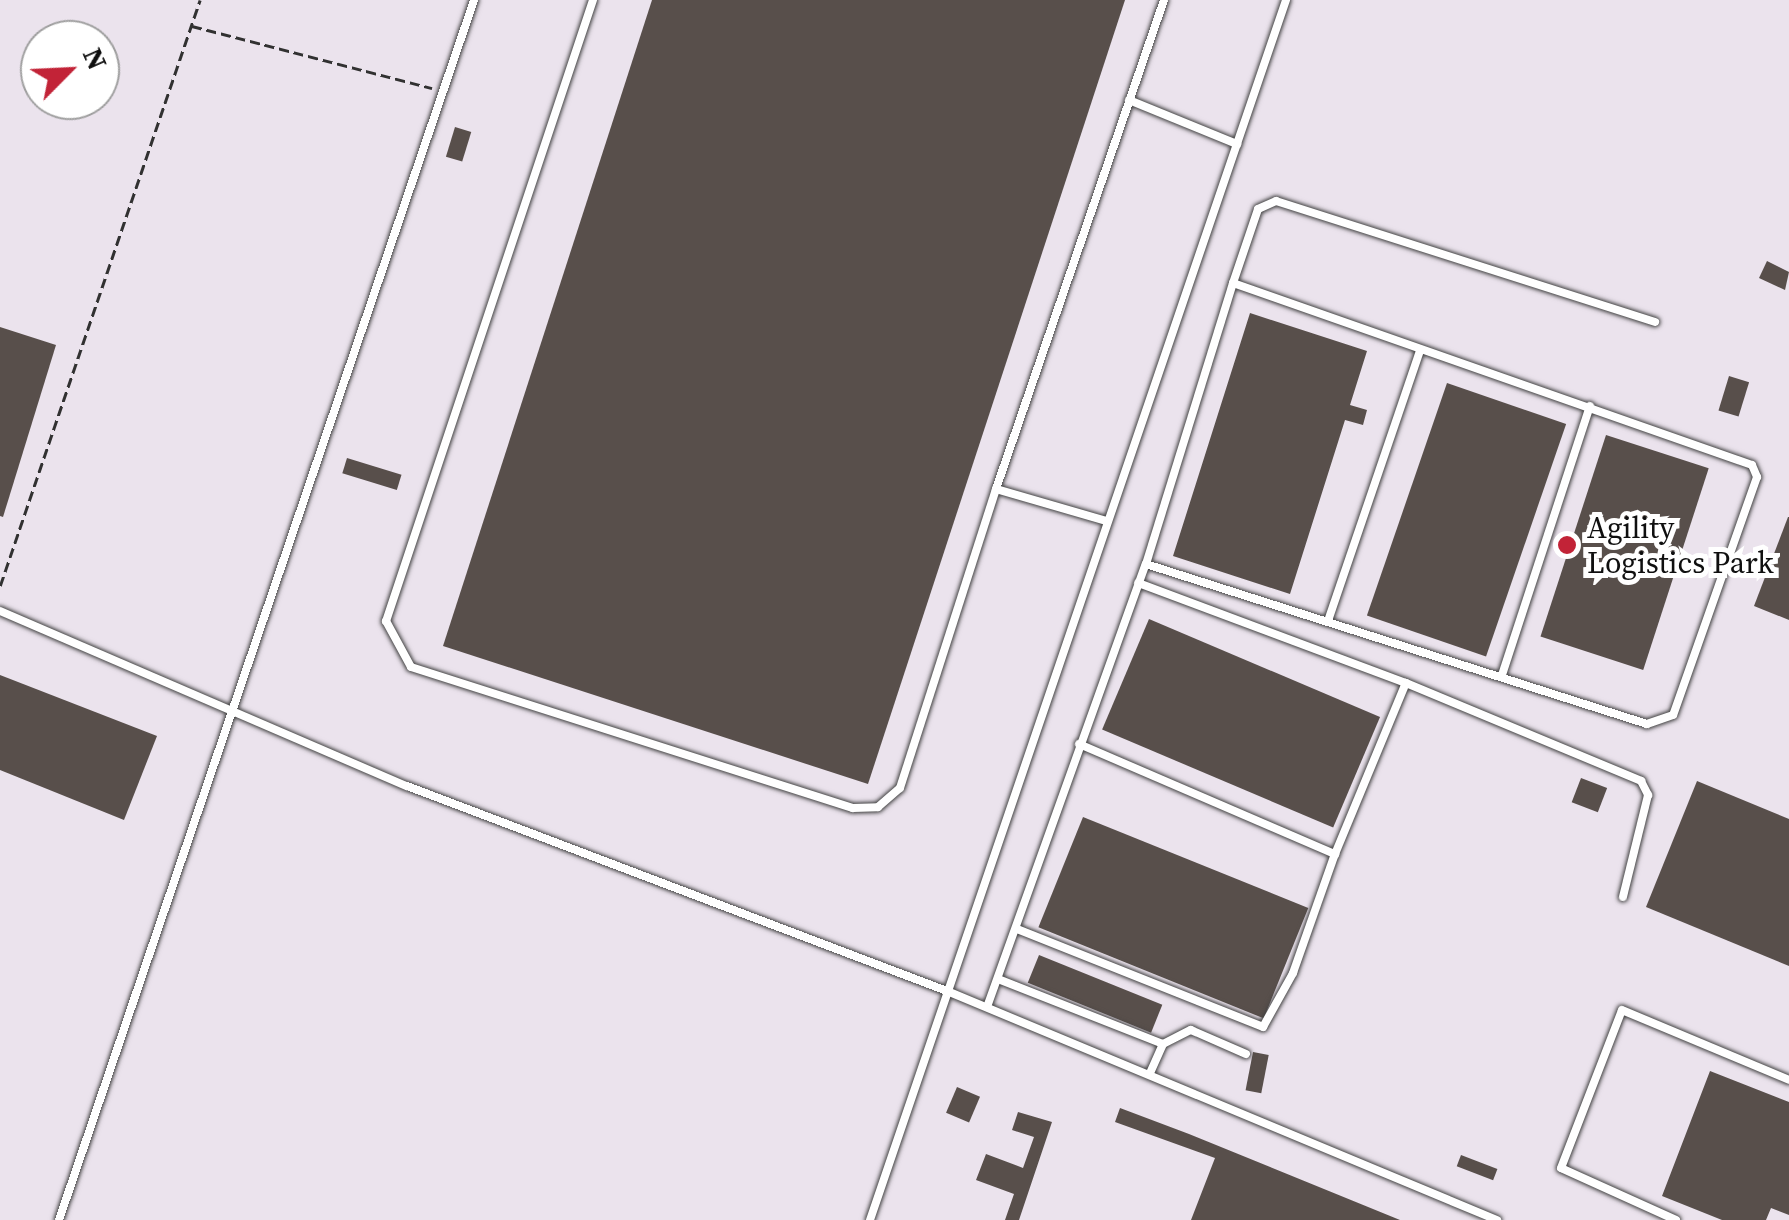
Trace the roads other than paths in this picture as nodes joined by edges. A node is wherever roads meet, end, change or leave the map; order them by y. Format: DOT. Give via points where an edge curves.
graph roads {
  1 [pos="474,0"];
  2 [pos="593,0"];
  3 [pos="1164,0"];
  4 [pos="1286,0"];
  5 [pos="1129,100"];
  6 [pos="1237,144"];
  7 [pos="1234,283"];
  8 [pos="1654,322"];
  9 [pos="1420,351"];
  10 [pos="1590,406"];
  11 [pos="996,489"];
  12 [pos="1106,521"];
  13 [pos="1146,564"];
  14 [pos="1138,583"];
  15 [pos="0,610"];
  16 [pos="1329,618"];
  17 [pos="1502,674"];
  18 [pos="1406,683"];
  19 [pos="228,712"];
  20 [pos="1079,744"];
  21 [pos="1335,854"];
  22 [pos="1623,896"];
  23 [pos="1017,929"];
  24 [pos="998,979"];
  25 [pos="947,991"];
  26 [pos="987,1007"];
  27 [pos="1163,1044"];
  28 [pos="1246,1054"];
  29 [pos="1150,1073"];
  30 [pos="1789,1080"];
  31 [pos="59,1220"];
  32 [pos="870,1220"];
  33 [pos="1497,1220"];
  34 [pos="1676,1220"];
  1 -- 19 [label="lane"];
  2 -- 11 [label="lane" via="386,622 394,647 411,667 853,808 878,807 900,788"];
  3 -- 5 [label="lane"];
  4 -- 6 [label="lane"];
  5 -- 6 [label="lane"];
  5 -- 11 [label="lane"];
  6 -- 12 [label="lane"];
  7 -- 8 [label="lane" via="1258,209 1276,200"];
  7 -- 9 [label="lane"];
  7 -- 13 [label="lane"];
  9 -- 10 [label="lane"];
  9 -- 16 [label="lane"];
  10 -- 17 [label="lane"];
  10 -- 17 [label="lane" via="1734,454 1752,465 1754,486 1672,715 1647,724"];
  11 -- 12 [label="lane"];
  12 -- 25 [label="lane"];
  13 -- 14 [label="lane"];
  13 -- 16 [label="lane"];
  14 -- 18 [label="lane"];
  14 -- 20 [label="lane"];
  15 -- 19 [label="lane"];
  16 -- 17 [label="lane"];
  18 -- 21 [label="lane"];
  18 -- 22 [label="lane" via="1641,781 1648,794"];
  19 -- 25 [label="lane"];
  19 -- 31 [label="lane"];
  20 -- 21 [label="lane"];
  20 -- 23 [label="lane"];
  21 -- 23 [label="lane" via="1293,973 1264,1028"];
  23 -- 24 [label="lane"];
  24 -- 26 [label="lane"];
  24 -- 27 [label="lane"];
  25 -- 26 [label="lane"];
  25 -- 32 [label="lane"];
  26 -- 29 [label="lane"];
  27 -- 28 [label="lane" via="1192,1030"];
  27 -- 29 [label="lane"];
  29 -- 33 [label="lane"];
  30 -- 34 [label="lane" via="1622,1010 1561,1168"];
}
